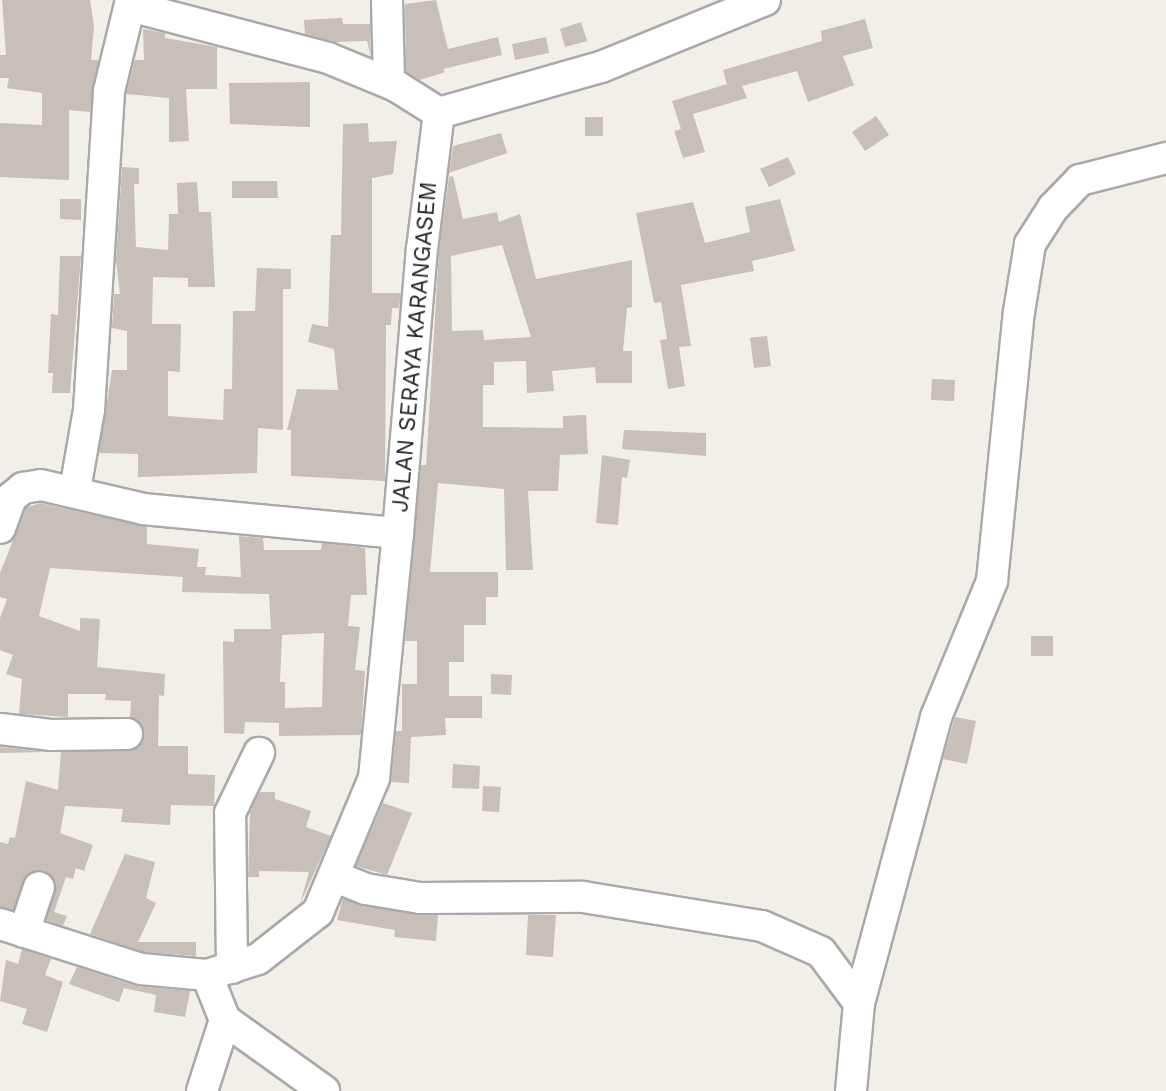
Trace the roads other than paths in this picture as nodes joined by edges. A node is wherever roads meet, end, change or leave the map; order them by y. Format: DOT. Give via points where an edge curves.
graph roads {
  1 [pos="387,0"];
  2 [pos="765,0"];
  3 [pos="130,3"];
  4 [pos="389,82"];
  5 [pos="439,113"];
  6 [pos="1166,158"];
  7 [pos="75,490"];
  8 [pos="0,528"];
  9 [pos="398,533"];
  10 [pos="0,729"];
  11 [pos="127,734"];
  12 [pos="259,752"];
  13 [pos="336,877"];
  14 [pos="39,887"];
  15 [pos="12,928"];
  16 [pos="220,971"];
  17 [pos="859,1003"];
  18 [pos="225,1020"];
  19 [pos="202,1091"];
  20 [pos="324,1091"];
  21 [pos="851,1091"];
  1 -- 4 [label="street"];
  2 -- 5 [label="street" via="601,67"];
  3 -- 4 [label="street" via="328,58"];
  3 -- 7 [label="street" via="108,91 90,398"];
  4 -- 5 [label="street"];
  5 -- 9 [label="street, JALAN SERAYA KARANGASEM" via="422,249"];
  6 -- 17 [label="street" via="1080,180 1053,208 1030,244 1018,312 992,581 936,717"];
  7 -- 8 [label="street, JALAN SERAYA KARANGASEM" via="41,485 23,488 12,498"];
  7 -- 9 [label="street, JALAN SERAYA KARANGASEM" via="143,509"];
  9 -- 13 [label="street" via="374,778"];
  10 -- 11 [label="street" via="51,735"];
  12 -- 16 [label="street" via="230,813"];
  13 -- 16 [label="street" via="318,912 288,940 258,959"];
  13 -- 17 [label="street" via="366,889 420,898 583,897 706,913 762,926 821,952"];
  14 -- 15 [label="street"];
  15 -- 16 [label="street" via="141,970"];
  16 -- 18 [label="street"];
  17 -- 21 [label="street"];
  18 -- 19 [label="street"];
  18 -- 20 [label="street"];
}
